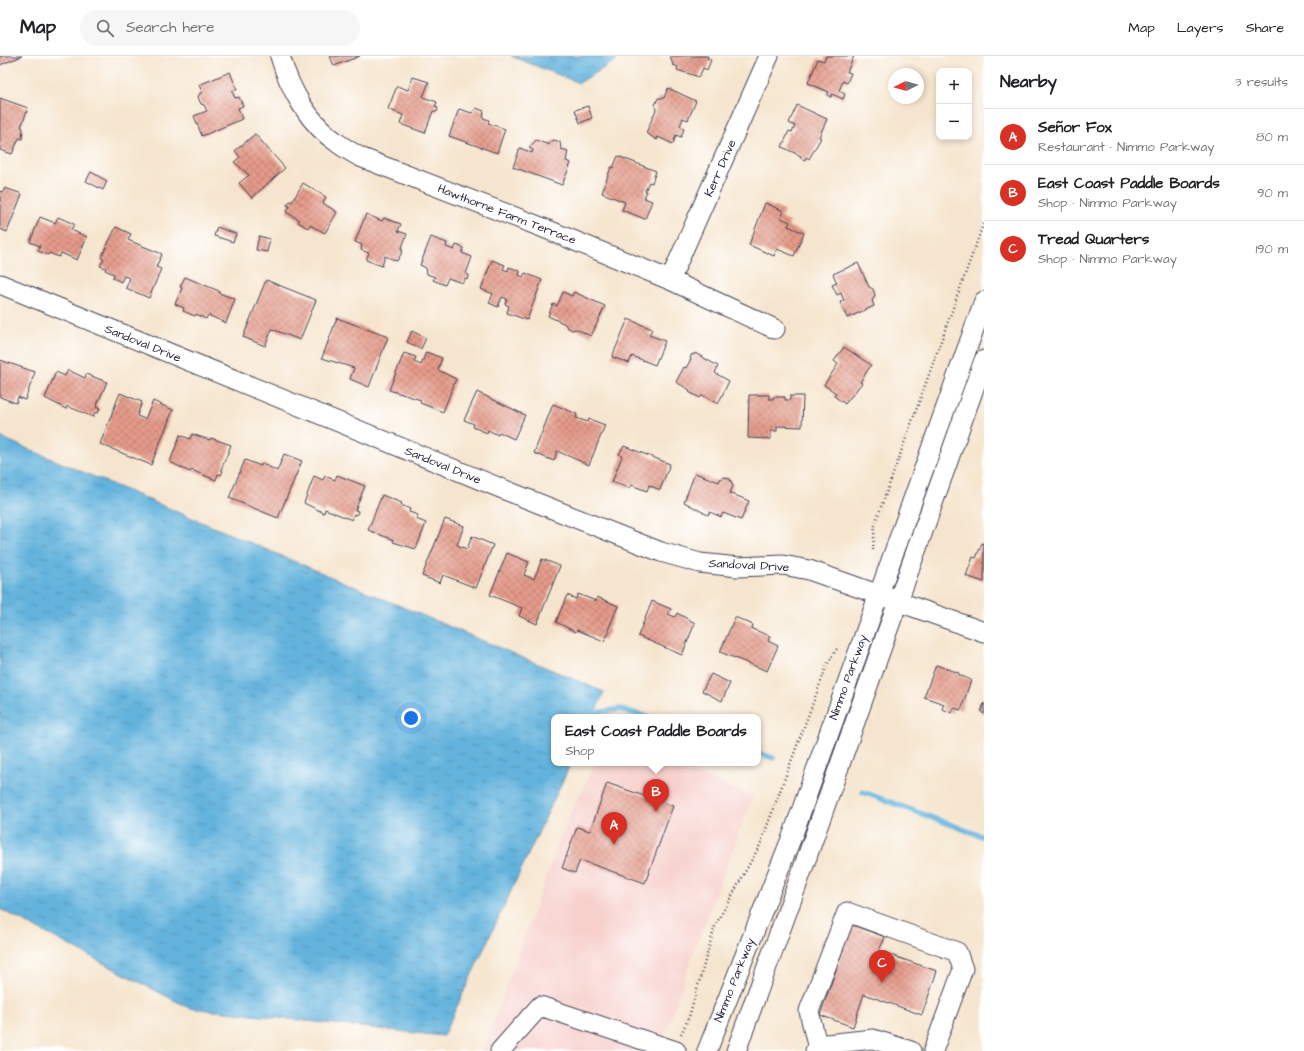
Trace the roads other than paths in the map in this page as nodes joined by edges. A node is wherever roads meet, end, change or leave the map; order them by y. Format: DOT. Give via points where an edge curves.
graph roads {
  1 [pos="280,56"];
  2 [pos="769,56"];
  3 [pos="670,280"];
  4 [pos="0,284"];
  5 [pos="984,301"];
  6 [pos="775,329"];
  7 [pos="984,360"];
  8 [pos="878,595"];
  9 [pos="898,602"];
  10 [pos="984,632"];
  11 [pos="816,1048"];
  12 [pos="500,1051"];
  13 [pos="675,1051"];
  14 [pos="706,1051"];
  15 [pos="736,1051"];
  16 [pos="911,1051"];
  17 [pos="933,1051"];
  1 -- 3 [label="street, Hawthorne Farm Terrace" via="285,74 299,102 318,127 338,144 360,157"];
  2 -- 3 [label="street, Kerr Drive"];
  3 -- 6 [label="street, Hawthorne Farm Terrace"];
  4 -- 8 [label="street, Sandoval Drive" via="661,552 700,563 738,567 783,565 809,570"];
  5 -- 8 [label="street, Nimmo Parkway"];
  7 -- 9 [label="street, Nimmo Parkway"];
  8 -- 9 [label="street, Sandoval Drive"];
  8 -- 14 [label="street, Nimmo Parkway" via="793,834"];
  9 -- 10 [label="street, Sandoval Drive"];
  9 -- 15 [label="street, Nimmo Parkway"];
  11 -- 16 [label="street" via="873,1039"];
  11 -- 17 [label="street" via="809,1011 847,912 957,952 963,970"];
  12 -- 13 [label="street" via="540,1006"];
}
